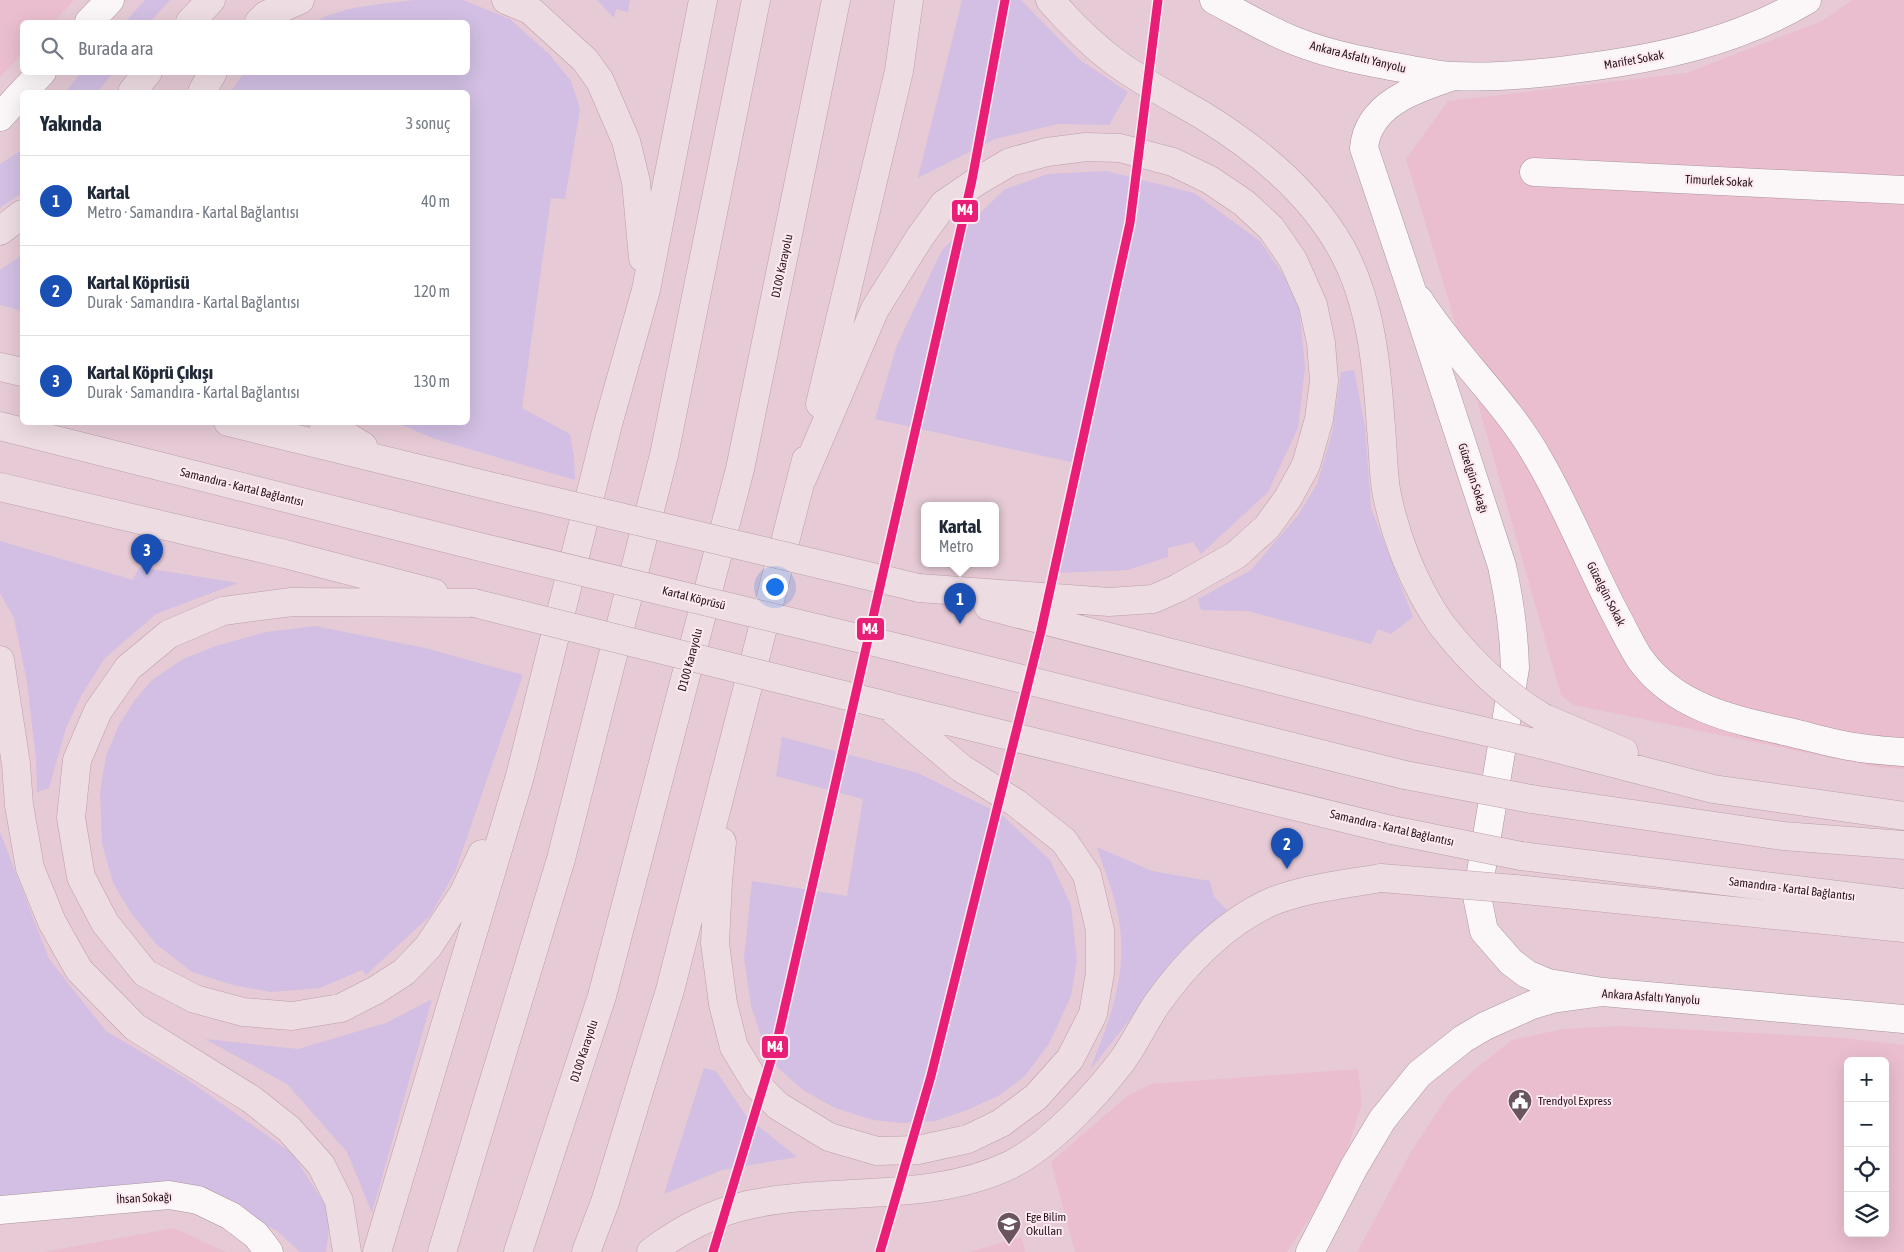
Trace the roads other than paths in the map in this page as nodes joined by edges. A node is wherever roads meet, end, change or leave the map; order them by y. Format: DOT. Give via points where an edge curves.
graph roads {
  1 [pos="110,0"];
  2 [pos="211,0"];
  3 [pos="300,0"];
  4 [pos="506,0"];
  5 [pos="703,0"];
  6 [pos="756,0"];
  7 [pos="836,0"];
  8 [pos="909,0"];
  9 [pos="1050,0"];
  10 [pos="1214,0"];
  11 [pos="1807,0"];
  12 [pos="91,20"];
  13 [pos="192,20"];
  14 [pos="261,20"];
  15 [pos="39,75"];
  16 [pos="146,75"];
  17 [pos="211,75"];
  18 [pos="1451,76"];
  19 [pos="26,90"];
  20 [pos="134,90"];
  21 [pos="203,90"];
  22 [pos="20,96"];
  23 [pos="0,116"];
  24 [pos="1534,172"];
  25 [pos="1904,190"];
  26 [pos="20,216"];
  27 [pos="0,231"];
  28 [pos="646,290"];
  29 [pos="1412,291"];
  30 [pos="0,367"];
  31 [pos="20,372"];
  32 [pos="240,425"];
  33 [pos="328,425"];
  34 [pos="0,426"];
  35 [pos="802,476"];
  36 [pos="0,486"];
  37 [pos="498,488"];
  38 [pos="484,548"];
  39 [pos="919,588"];
  40 [pos="474,604"];
  41 [pos="0,660"];
  42 [pos="888,706"];
  43 [pos="731,747"];
  44 [pos="1904,752"];
  45 [pos="520,776"];
  46 [pos="1896,815"];
  47 [pos="1904,845"];
  48 [pos="1904,902"];
  49 [pos="1904,928"];
  50 [pos="1603,992"];
  51 [pos="1904,1019"];
  52 [pos="0,1210"];
  53 [pos="269,1252"];
  54 [pos="347,1252"];
  55 [pos="376,1252"];
  56 [pos="442,1252"];
  57 [pos="518,1252"];
  58 [pos="586,1252"];
  59 [pos="651,1252"];
  60 [pos="1310,1252"];
  1 -- 12 [label="main road"];
  2 -- 13 [label="highway"];
  3 -- 14 [label="highway"];
  4 -- 28 [label="highway" via="530,10 561,37 585,60 604,88 626,141 636,182"];
  5 -- 28 [label="highway"];
  6 -- 56 [label="highway" via="664,455 561,858"];
  7 -- 57 [label="highway, D100 Karayolu" via="740,469 602,996"];
  8 -- 35 [label="highway" via="899,71"];
  9 -- 46 [label="highway, bridge" via="1116,63 1257,152 1302,194 1325,221 1354,272 1363,300 1376,372 1386,489 1393,518 1428,605 1461,650 1496,684 1544,718 1621,751"];
  10 -- 18 [label="main road, Ankara Asfaltı Yanyolu" via="1295,41 1339,55"];
  11 -- 18 [label="main road, Marifet Sokak" via="1745,30 1694,48 1657,56 1531,75"];
  15 -- 19 [label="main road"];
  16 -- 20 [label="highway"];
  17 -- 21 [label="highway"];
  18 -- 29 [label="main road, Güzelgün Sokağı" via="1384,108 1375,118 1364,141"];
  22 -- 23 [label="main road"];
  24 -- 25 [label="main road, Timurlek Sokak"];
  26 -- 27 [label="highway"];
  28 -- 45 [label="highway" via="608,424"];
  29 -- 44 [label="main road, Güzelgün Sokak" via="1445,339 1521,429 1623,628 1641,659 1664,685 1713,714 1855,747"];
  29 -- 50 [label="main road, Güzelgün Sokağı" via="1502,566 1511,606 1515,668 1477,896 1484,932 1511,962 1527,974 1548,983"];
  30 -- 31 [label="highway"];
  32 -- 37 [label="highway"];
  33 -- 37 [label="highway" via="361,446"];
  34 -- 38 [label="highway, Samandıra - Kartal Bağlantısı"];
  35 -- 39 [label="highway" via="874,309 920,237 944,204 1010,162 1047,152 1086,147 1120,148 1173,162 1210,180 1244,203 1271,228 1293,260 1313,305 1324,381 1319,419 1306,465 1267,527 1236,555 1153,599 1109,602"];
  35 -- 43 [label="highway"];
  36 -- 40 [label="highway" via="285,554"];
  37 -- 39 [label="highway, bridge"];
  38 -- 47 [label="highway, Kartal Köprüsü, bridge" via="1405,775 1531,799 1784,836"];
  39 -- 46 [label="highway, bridge" via="1713,789"];
  40 -- 42 [label="highway, bridge"];
  40 -- 45 [label="highway" via="292,602 223,611 169,634 128,668 98,711 77,760 70,818 82,877 105,923 145,973 195,999 243,1012 292,1016 341,1008 404,972 428,946 462,894"];
  41 -- 54 [label="highway" via="30,868 52,922 79,970 135,1027 252,1100 289,1129 321,1165 339,1201"];
  42 -- 43 [label="highway" via="961,768 1064,841 1087,875 1100,930 1100,974 1093,1014 1070,1060 1036,1097 1001,1123 968,1138 918,1150 877,1151 829,1137 778,1106 757,1085 734,1047 722,1004 715,944"];
  42 -- 48 [label="highway, Samandıra - Kartal Bağlantısı, bridge" via="1392,830 1521,856"];
  43 -- 58 [label="highway" via="670,990 605,1202"];
  45 -- 55 [label="highway"];
  49 -- 59 [label="highway, bridge" via="1381,878 1316,889 1271,902 1230,926 1198,954 1162,998 1123,1060 1085,1104 1052,1138 1013,1163 975,1178 908,1192 817,1196 747,1206 709,1217"];
  50 -- 51 [label="main road, Ankara Asfaltı Yanyolu"];
  50 -- 60 [label="main road, Ankara Asfaltı Yanyolu" via="1552,999 1510,1014 1463,1039 1419,1074 1382,1120"];
  52 -- 53 [label="main road, İhsan Sokağı" via="169,1195 198,1200 231,1216 256,1235"];
}
